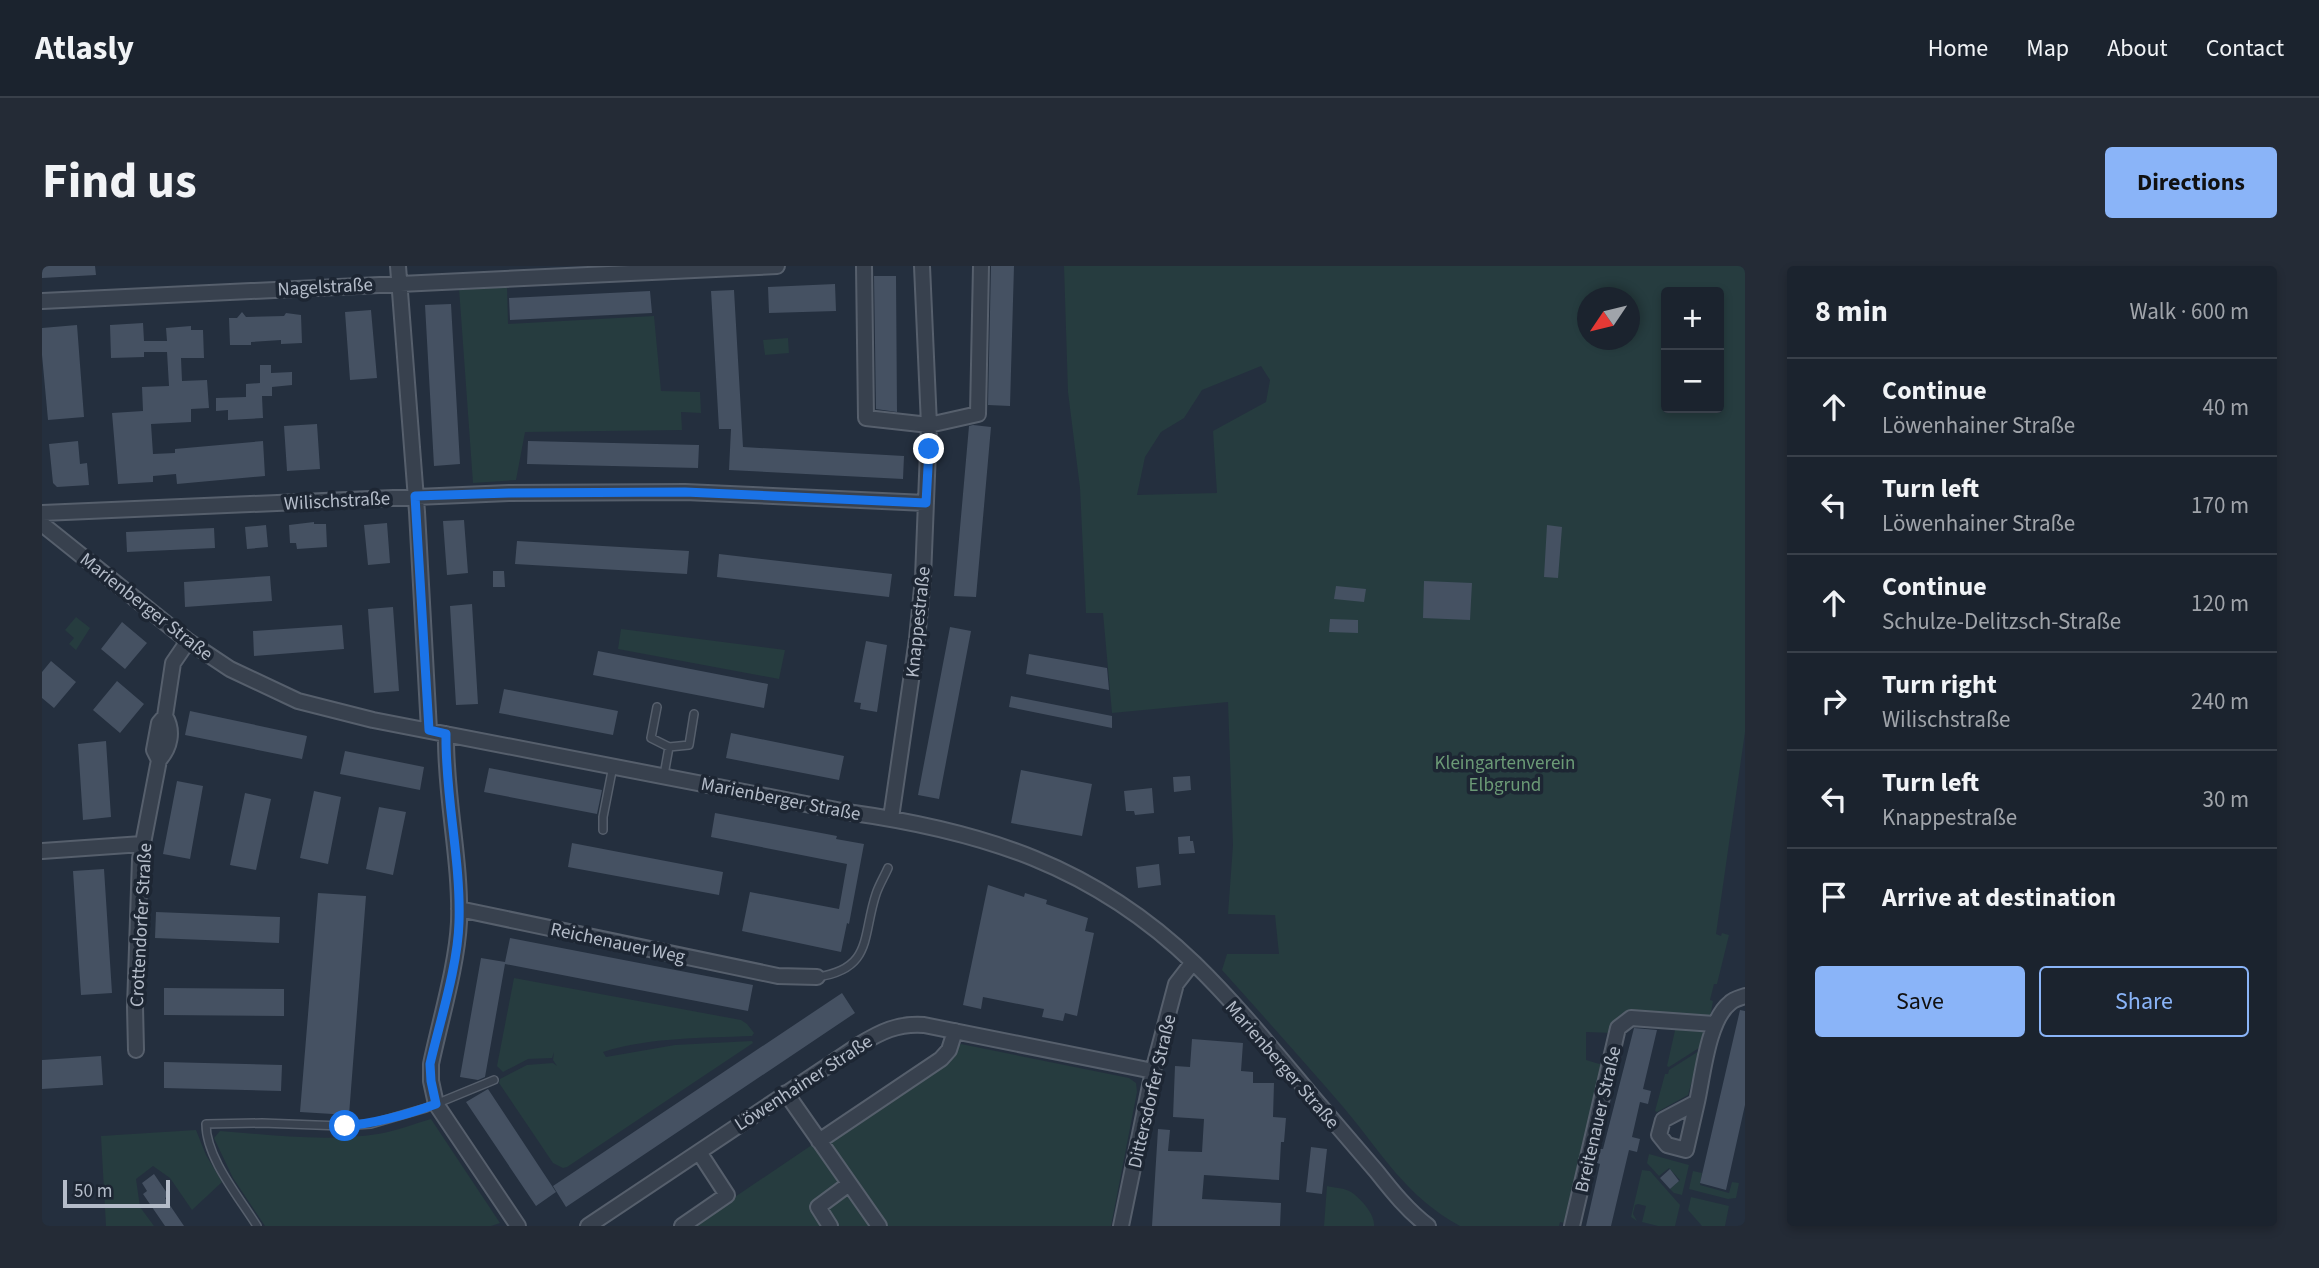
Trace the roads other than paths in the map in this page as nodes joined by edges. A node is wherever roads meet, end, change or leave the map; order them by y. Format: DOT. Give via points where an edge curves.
graph roads {
  1 [pos="398,266"];
  2 [pos="776,266"];
  3 [pos="864,266"];
  4 [pos="922,266"];
  5 [pos="981,266"];
  6 [pos="399,283"];
  7 [pos="42,301"];
  8 [pos="929,425"];
  9 [pos="415,496"];
  10 [pos="926,503"];
  11 [pos="42,513"];
  12 [pos="42,524"];
  13 [pos="188,641"];
  14 [pos="657,707"];
  15 [pos="695,714"];
  16 [pos="429,730"];
  17 [pos="446,734"];
  18 [pos="669,747"];
  19 [pos="613,765"];
  20 [pos="664,775"];
  21 [pos="891,818"];
  22 [pos="603,830"];
  23 [pos="142,844"];
  24 [pos="42,852"];
  25 [pos="888,868"];
  26 [pos="459,909"];
  27 [pos="1193,962"];
  28 [pos="817,977"];
  29 [pos="1745,996"];
  30 [pos="1714,1024"];
  31 [pos="955,1031"];
  32 [pos="136,1050"];
  33 [pos="1153,1071"];
  34 [pos="494,1080"];
  35 [pos="786,1093"];
  36 [pos="1697,1102"];
  37 [pos="436,1104"];
  38 [pos="819,1141"];
  39 [pos="699,1152"];
  40 [pos="849,1184"];
  41 [pos="605,1221"];
  42 [pos="257,1226"];
  43 [pos="517,1226"];
  44 [pos="588,1226"];
  45 [pos="682,1226"];
  46 [pos="830,1226"];
  47 [pos="879,1226"];
  48 [pos="1121,1226"];
  49 [pos="1428,1226"];
  50 [pos="1572,1226"];
  1 -- 6 [label="street"];
  2 -- 6 [label="street, Nagelstraße"];
  3 -- 8 [label="street" via="866,418"];
  4 -- 8 [label="street, Knappestraße"];
  5 -- 8 [label="street" via="978,414"];
  6 -- 7 [label="street, Nagelstraße"];
  6 -- 9 [label="street"];
  8 -- 10 [label="street, Knappestraße"];
  9 -- 10 [label="street, Wilischstraße" via="685,492"];
  9 -- 11 [label="street, Wilischstraße"];
  9 -- 16 [label="street"];
  10 -- 21 [label="street, Knappestraße" via="917,639"];
  12 -- 13 [label="street, Marienberger Straße"];
  13 -- 16 [label="street, Marienberger Straße" via="230,669 298,701"];
  13 -- 23 [label="street, Crottendorfer Straße" via="173,663 165,716 159,723 154,750 159,760"];
  14 -- 18 [label="lane" via="651,738"];
  15 -- 18 [label="lane" via="689,745"];
  16 -- 17 [label="street, Marienberger Straße"];
  17 -- 19 [label="street, Marienberger Straße"];
  17 -- 26 [label="street"];
  18 -- 20 [label="lane"];
  19 -- 20 [label="street, Marienberger Straße"];
  19 -- 22 [label="lane"];
  20 -- 21 [label="street, Marienberger Straße"];
  21 -- 27 [label="street, Marienberger Straße" via="993,842 1073,875 1129,910"];
  23 -- 24 [label="street"];
  23 -- 32 [label="street, Crottendorfer Straße"];
  25 -- 28 [label="lane, Reichenauer Weg" via="857,958 841,972"];
  26 -- 28 [label="street, Reichenauer Weg" via="781,980"];
  26 -- 37 [label="street" via="456,945 430,1064"];
  27 -- 33 [label="street, Dittersdorfer Straße" via="1176,984"];
  27 -- 49 [label="street, Marienberger Straße"];
  29 -- 30 [label="street" via="1731,1001"];
  30 -- 36 [label="street"];
  30 -- 50 [label="street, Breitenauer Straße" via="1631,1018 1618,1028"];
  31 -- 33 [label="street, Löwenhainer Straße"];
  31 -- 35 [label="street, Löwenhainer Straße" via="911,1024 887,1029"];
  31 -- 38 [label="street" via="941,1059"];
  33 -- 48 [label="street, Dittersdorfer Straße"];
  34 -- 37 [label="lane"];
  35 -- 38 [label="street"];
  35 -- 39 [label="street, Löwenhainer Straße"];
  37 -- 42 [label="lane" via="371,1124 206,1124 211,1151"];
  37 -- 43 [label="street"];
  38 -- 40 [label="street"];
  39 -- 41 [label="street, Löwenhainer Straße"];
  39 -- 45 [label="street" via="727,1195"];
  40 -- 46 [label="street" via="818,1207"];
  40 -- 47 [label="street"];
  41 -- 44 [label="street, Löwenhainer Straße"];
}
